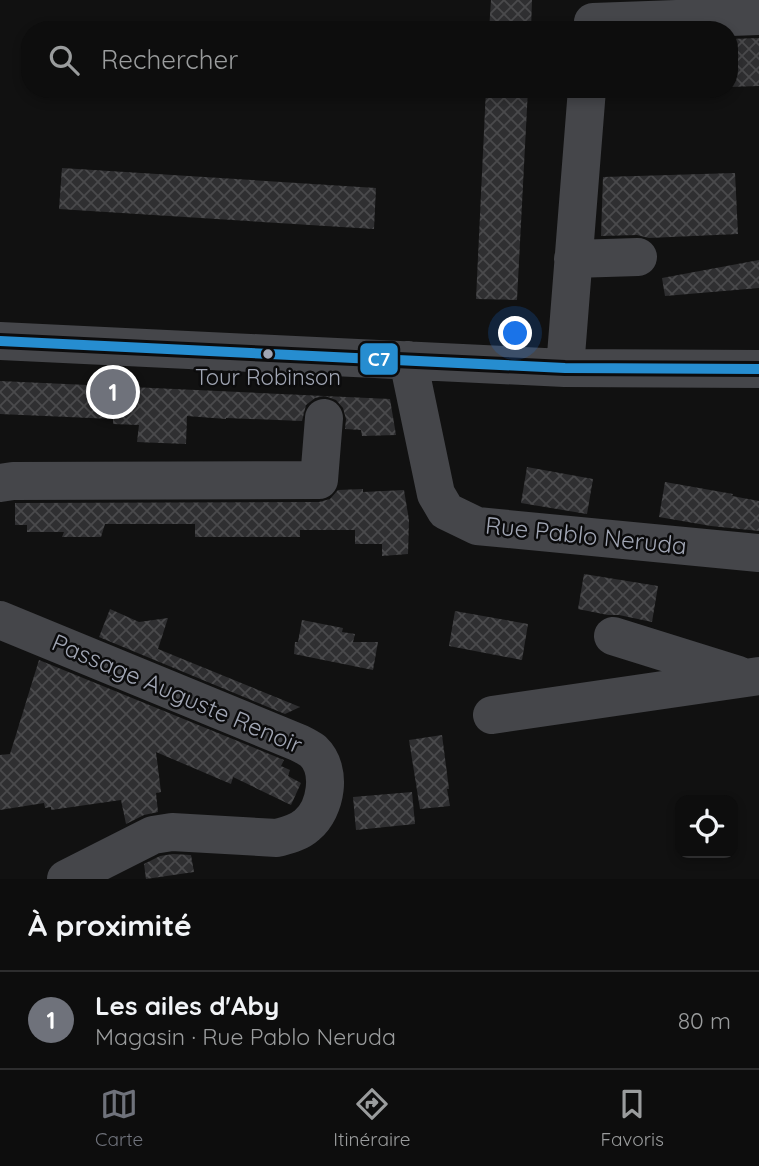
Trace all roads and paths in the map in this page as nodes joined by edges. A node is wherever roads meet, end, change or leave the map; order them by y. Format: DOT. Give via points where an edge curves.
graph roads {
  1 [pos="759,16"];
  2 [pos="593,17"];
  3 [pos="586,98"];
  4 [pos="638,257"];
  5 [pos="573,259"];
  6 [pos="0,341"];
  7 [pos="408,360"];
  8 [pos="565,368"];
  9 [pos="759,369"];
  10 [pos="324,418"];
  11 [pos="0,483"];
  12 [pos="759,553"];
  13 [pos="0,620"];
  14 [pos="613,636"];
  15 [pos="753,677"];
  16 [pos="492,715"];
  17 [pos="66,879"];
  1 -- 2 [label="street"];
  3 -- 5 [label="street"];
  4 -- 5 [label="street"];
  5 -- 8 [label="street"];
  6 -- 7 [label="street"];
  7 -- 8 [label="street"];
  7 -- 12 [label="street, Rue Pablo Neruda" via="436,494 446,511 477,526"];
  8 -- 9 [label="street"];
  10 -- 11 [label="street" via="319,480"];
  13 -- 17 [label="street, Passage Auguste Renoir" via="299,743 313,751 326,778 315,816 290,835 153,835"];
  14 -- 15 [label="street"];
  15 -- 16 [label="street"];
}
